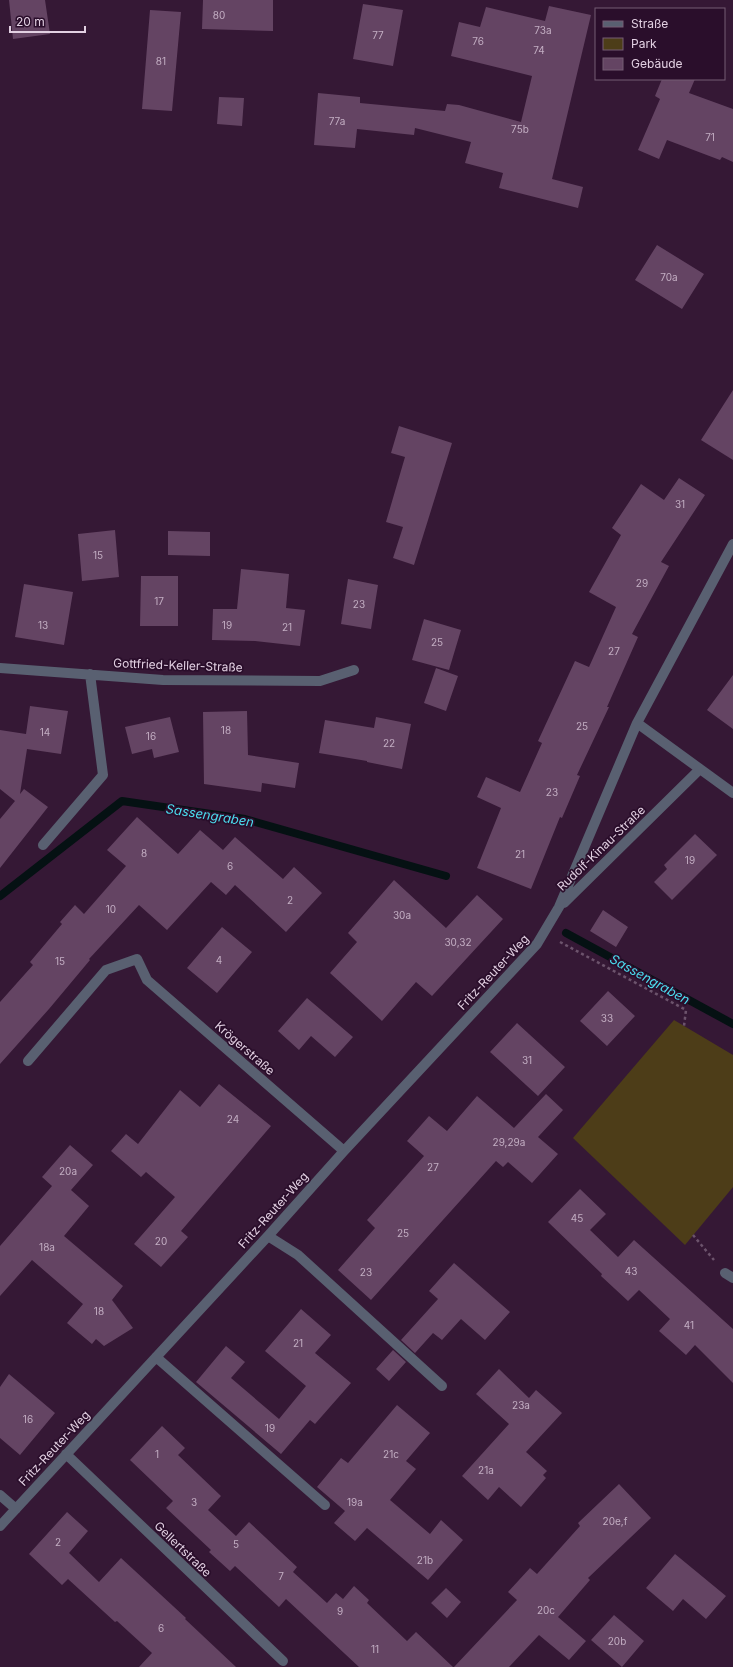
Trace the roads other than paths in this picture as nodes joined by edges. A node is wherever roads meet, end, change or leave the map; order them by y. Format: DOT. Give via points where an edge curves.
graph roads {
  1 [pos="733,544"];
  2 [pos="0,668"];
  3 [pos="354,670"];
  4 [pos="90,674"];
  5 [pos="637,723"];
  6 [pos="700,769"];
  7 [pos="733,793"];
  8 [pos="43,845"];
  9 [pos="559,907"];
  10 [pos="28,1061"];
  11 [pos="344,1151"];
  12 [pos="268,1236"];
  13 [pos="156,1357"];
  14 [pos="442,1386"];
  15 [pos="66,1454"];
  16 [pos="0,1495"];
  17 [pos="325,1505"];
  18 [pos="16,1509"];
  19 [pos="0,1526"];
  20 [pos="283,1661"];
  1 -- 5 [label="street, Rudolf-Kinau-Straße"];
  2 -- 4 [label="street, Gottfried-Keller-Straße"];
  3 -- 4 [label="street, Gottfried-Keller-Straße" via="320,681 163,680"];
  4 -- 8 [label="street" via="102,775"];
  5 -- 6 [label="street"];
  5 -- 9 [label="street, Rudolf-Kinau-Straße"];
  6 -- 7 [label="street"];
  6 -- 9 [label="street, Rudolf-Kinau-Straße"];
  9 -- 11 [label="street, Fritz-Reuter-Weg" via="537,944"];
  10 -- 11 [label="street, Krögerstraße" via="106,970 137,959 147,980"];
  11 -- 12 [label="street, Fritz-Reuter-Weg"];
  12 -- 13 [label="street, Fritz-Reuter-Weg"];
  12 -- 14 [label="street" via="298,1255"];
  13 -- 15 [label="street, Fritz-Reuter-Weg"];
  13 -- 17 [label="street"];
  15 -- 18 [label="street, Fritz-Reuter-Weg"];
  15 -- 20 [label="street, Gellertstraße"];
  16 -- 18 [label="street"];
  18 -- 19 [label="street, Fritz-Reuter-Weg"];
}
